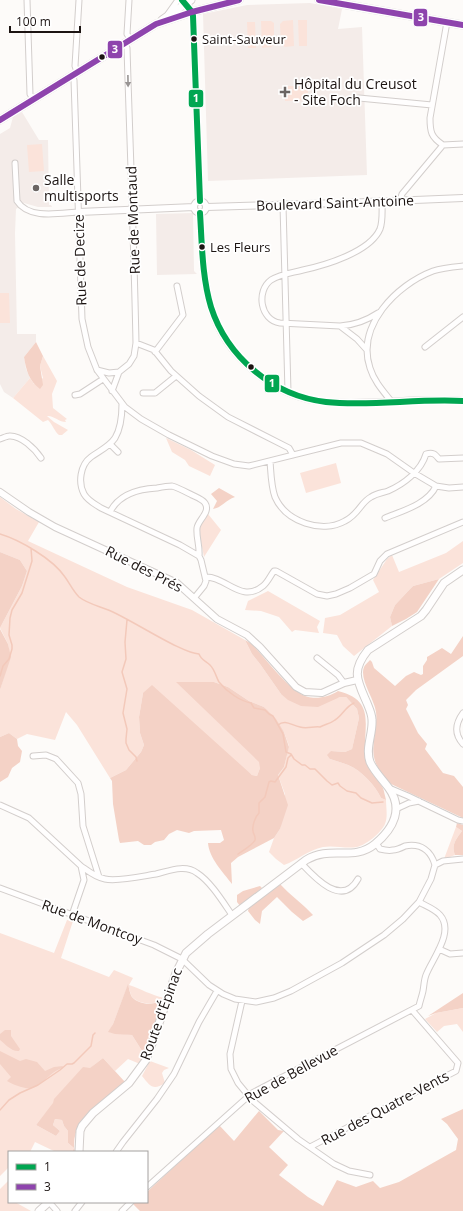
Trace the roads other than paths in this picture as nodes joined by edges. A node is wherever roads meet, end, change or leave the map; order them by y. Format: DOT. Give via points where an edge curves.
graph roads {
  1 [pos="27,0"];
  2 [pos="79,0"];
  3 [pos="129,0"];
  4 [pos="178,0"];
  5 [pos="224,0"];
  6 [pos="239,0"];
  7 [pos="319,0"];
  8 [pos="186,1"];
  9 [pos="217,5"];
  10 [pos="192,12"];
  11 [pos="167,16"];
  12 [pos="447,22"];
  13 [pos="156,24"];
  14 [pos="463,25"];
  15 [pos="127,41"];
  16 [pos="74,74"];
  17 [pos="359,98"];
  18 [pos="33,99"];
  19 [pos="432,105"];
  20 [pos="0,120"];
  21 [pos="463,144"];
  22 [pos="443,145"];
  23 [pos="15,164"];
  24 [pos="463,198"];
  25 [pos="400,200"];
  26 [pos="200,201"];
  27 [pos="382,201"];
  28 [pos="283,205"];
  29 [pos="194,207"];
  30 [pos="207,207"];
  31 [pos="132,210"];
  32 [pos="79,212"];
  33 [pos="200,213"];
  34 [pos="463,266"];
  35 [pos="285,274"];
  36 [pos="177,286"];
  37 [pos="379,312"];
  38 [pos="463,317"];
  39 [pos="286,323"];
  40 [pos="340,326"];
  41 [pos="136,343"];
  42 [pos="425,348"];
  43 [pos="366,349"];
  44 [pos="155,352"];
  45 [pos="97,370"];
  46 [pos="119,372"];
  47 [pos="176,376"];
  48 [pos="103,379"];
  49 [pos="112,391"];
  50 [pos="288,392"];
  51 [pos="142,393"];
  52 [pos="75,395"];
  53 [pos="391,401"];
  54 [pos="463,401"];
  55 [pos="122,404"];
  56 [pos="0,439"];
  57 [pos="110,444"];
  58 [pos="118,452"];
  59 [pos="293,455"];
  60 [pos="41,458"];
  61 [pos="463,458"];
  62 [pos="270,461"];
  63 [pos="414,473"];
  64 [pos="436,486"];
  65 [pos="463,487"];
  66 [pos="0,492"];
  67 [pos="110,512"];
  68 [pos="385,518"];
  69 [pos="463,522"];
  70 [pos="199,556"];
  71 [pos="463,570"];
  72 [pos="205,577"];
  73 [pos="195,597"];
  74 [pos="317,658"];
  75 [pos="357,680"];
  76 [pos="344,683"];
  77 [pos="463,713"];
  78 [pos="463,744"];
  79 [pos="33,756"];
  80 [pos="389,788"];
  81 [pos="408,796"];
  82 [pos="419,801"];
  83 [pos="409,803"];
  84 [pos="0,805"];
  85 [pos="396,805"];
  86 [pos="463,821"];
  87 [pos="376,844"];
  88 [pos="463,859"];
  89 [pos="301,863"];
  90 [pos="435,865"];
  91 [pos="81,866"];
  92 [pos="99,878"];
  93 [pos="358,879"];
  94 [pos="0,888"];
  95 [pos="419,902"];
  96 [pos="72,915"];
  97 [pos="232,915"];
  98 [pos="439,949"];
  99 [pos="463,953"];
  100 [pos="182,959"];
  101 [pos="217,991"];
  102 [pos="242,1001"];
  103 [pos="412,1010"];
  104 [pos="248,1096"];
  105 [pos="310,1147"];
  106 [pos="79,1151"];
  107 [pos="117,1151"];
  108 [pos="370,1175"];
  109 [pos="148,1186"];
  110 [pos="48,1203"];
  111 [pos="50,1203"];
  112 [pos="81,1203"];
  113 [pos="130,1203"];
  114 [pos="39,1210"];
  115 [pos="57,1211"];
  116 [pos="75,1211"];
  117 [pos="122,1211"];
  1 -- 18 [label="street" via="30,94"];
  2 -- 16 [label="street, Rue de Decize"];
  3 -- 15 [label="street, Rue de Montaud"];
  4 -- 11 [label="street"];
  5 -- 9 [label="main road"];
  6 -- 9 [label="main road"];
  7 -- 12 [label="main road"];
  8 -- 10 [label="street"];
  8 -- 11 [label="main road"];
  9 -- 10 [label="main road"];
  10 -- 13 [label="main road"];
  10 -- 26 [label="street"];
  11 -- 13 [label="main road"];
  12 -- 14 [label="main road"];
  12 -- 19 [label="street"];
  13 -- 15 [label="main road"];
  15 -- 16 [label="main road"];
  15 -- 31 [label="street, Rue de Montaud, one-way"];
  16 -- 18 [label="main road"];
  16 -- 32 [label="street, Rue de Decize"];
  17 -- 19 [label="street"];
  18 -- 20 [label="main road"];
  19 -- 22 [label="street" via="431,132 435,140"];
  21 -- 22 [label="street"];
  22 -- 25 [label="street" via="402,194"];
  23 -- 32 [label="street" via="17,201 20,206 35,213"];
  24 -- 25 [label="street, Boulevard Saint-Antoine"];
  25 -- 27 [label="street, Boulevard Saint-Antoine"];
  26 -- 29 [label="street"];
  26 -- 30 [label="street"];
  27 -- 28 [label="street, Boulevard Saint-Antoine"];
  27 -- 35 [label="street" via="381,228 367,245 331,262"];
  28 -- 30 [label="street, Boulevard Saint-Antoine"];
  28 -- 35 [label="street"];
  29 -- 31 [label="street"];
  29 -- 33 [label="street" via="196,212"];
  30 -- 33 [label="street"];
  31 -- 32 [label="street"];
  31 -- 41 [label="street, Rue de Montaud"];
  32 -- 45 [label="street, Rue de Decize" via="82,318 88,347"];
  33 -- 50 [label="street" via="207,289 217,324 243,361 261,376"];
  34 -- 37 [label="street" via="433,271 416,279 398,292"];
  35 -- 39 [label="street"];
  35 -- 39 [label="street" via="271,280 266,285 262,297 266,316 272,321"];
  36 -- 44 [label="street" via="183,315"];
  37 -- 40 [label="street" via="361,323"];
  37 -- 43 [label="street" via="371,328"];
  38 -- 42 [label="street"];
  39 -- 40 [label="street"];
  39 -- 50 [label="street"];
  40 -- 43 [label="street"];
  41 -- 44 [label="street"];
  41 -- 46 [label="street, Rue de Montaud" via="134,356"];
  43 -- 53 [label="street" via="374,379"];
  44 -- 47 [label="street"];
  45 -- 46 [label="street"];
  45 -- 48 [label="street, Rue de Decize"];
  46 -- 49 [label="street, Rue de Montaud"];
  47 -- 51 [label="street" via="155,393"];
  47 -- 59 [label="street" via="228,417 288,448"];
  48 -- 49 [label="street, Rue de Decize"];
  48 -- 52 [label="street"];
  49 -- 55 [label="street, Rue de Decize"];
  50 -- 53 [label="street" via="325,402"];
  53 -- 54 [label="street"];
  55 -- 57 [label="street" via="120,424"];
  55 -- 62 [label="street, Rue de Decize" via="141,420 227,461 243,466"];
  56 -- 60 [label="street" via="10,436 19,438"];
  57 -- 58 [label="street"];
  57 -- 67 [label="street" via="89,458 80,478 84,495 90,502"];
  59 -- 62 [label="street, Rue de Decize"];
  59 -- 63 [label="street, Rue de Decize" via="341,443 360,443 387,454"];
  61 -- 63 [label="street" via="439,459 435,454 426,454 424,462"];
  62 -- 63 [label="street" via="272,485 282,509 307,524 321,526 344,522 354,516 366,499 400,485"];
  63 -- 64 [label="street, Rue de Decize"];
  64 -- 65 [label="street"];
  64 -- 68 [label="street" via="433,493 422,501"];
  66 -- 73 [label="street, Rue des Prés" via="55,527 178,583"];
  67 -- 70 [label="street"];
  67 -- 70 [label="street" via="121,499 132,492 170,486 187,492 201,499 206,506 197,528"];
  69 -- 72 [label="street" via="387,554 380,561 374,574 336,594 327,596 318,594 276,571 264,586 246,592 211,577"];
  70 -- 72 [label="street"];
  71 -- 75 [label="main road" via="444,583 421,616 368,650 357,668"];
  72 -- 73 [label="street" via="204,586"];
  73 -- 76 [label="street, Rue des Prés" via="217,619 246,635 260,647 296,687 314,694"];
  74 -- 76 [label="street"];
  75 -- 76 [label="street, Rue des Prés"];
  75 -- 80 [label="main road" via="372,719 368,749 370,762"];
  77 -- 78 [label="street" via="456,730"];
  79 -- 92 [label="street" via="46,755 56,759 78,783 82,794 83,826"];
  80 -- 81 [label="street"];
  80 -- 85 [label="main road"];
  81 -- 82 [label="street"];
  81 -- 83 [label="street"];
  81 -- 85 [label="street"];
  82 -- 83 [label="street"];
  82 -- 86 [label="street"];
  83 -- 85 [label="street"];
  84 -- 91 [label="street" via="29,818"];
  85 -- 87 [label="main road" via="392,824"];
  87 -- 89 [label="main road, Route d'Épinac" via="359,852 315,855"];
  87 -- 90 [label="street" via="380,849 388,850 420,846 428,850"];
  88 -- 90 [label="street" via="443,861"];
  89 -- 93 [label="street" via="335,891 351,887"];
  89 -- 97 [label="main road, Route d'Épinac"];
  90 -- 95 [label="street"];
  91 -- 92 [label="street"];
  91 -- 96 [label="street" via="83,885"];
  92 -- 97 [label="street" via="116,879 189,869 205,879"];
  94 -- 96 [label="street, Rue de Montcoy"];
  95 -- 98 [label="street" via="436,911 444,920 445,933"];
  95 -- 102 [label="street" via="377,941 322,974 274,998 256,1002"];
  96 -- 100 [label="street, Rue de Montcoy" via="154,945"];
  97 -- 100 [label="main road, Route d'Épinac" via="194,945"];
  98 -- 99 [label="street" via="450,954"];
  98 -- 103 [label="street" via="425,977 419,1006"];
  100 -- 101 [label="street, Rue de Montcoy"];
  100 -- 106 [label="main road, Route d'Épinac" via="146,1060 129,1083 93,1113 82,1126"];
  101 -- 102 [label="street, Rue de Montcoy"];
  101 -- 107 [label="street" via="174,1074"];
  102 -- 104 [label="street" via="230,1062 234,1075"];
  103 -- 104 [label="street, Rue de Bellevue"];
  103 -- 105 [label="street, Rue des Quatre-Vents" via="458,1063 456,1071"];
  104 -- 105 [label="street"];
  104 -- 109 [label="street, Rue de Bellevue"];
  105 -- 108 [label="street" via="344,1169"];
  110 -- 114 [label="main road"];
  111 -- 115 [label="street"];
  112 -- 116 [label="street"];
  113 -- 117 [label="street"];
}
